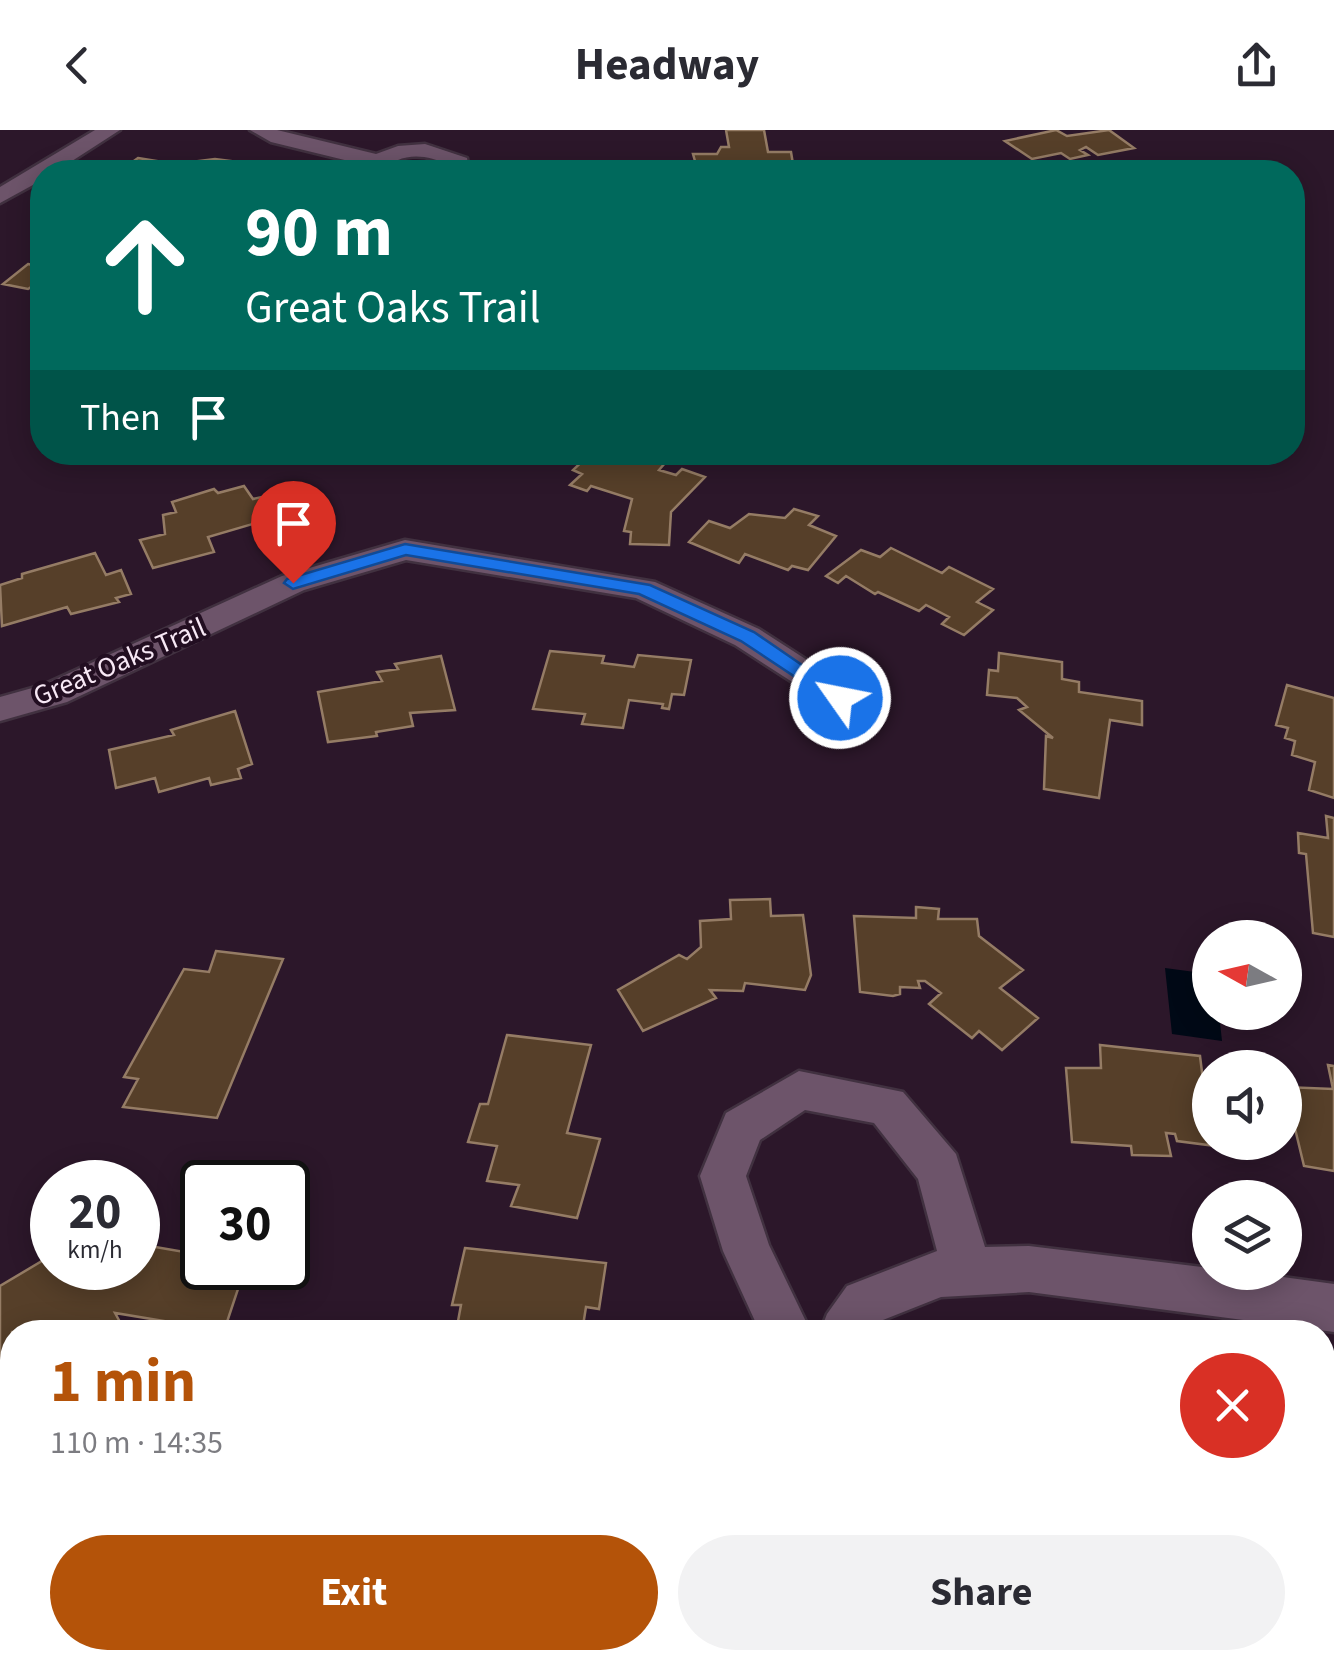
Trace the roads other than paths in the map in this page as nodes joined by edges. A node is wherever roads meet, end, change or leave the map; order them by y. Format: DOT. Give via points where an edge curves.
graph roads {
  1 [pos="110,130"];
  2 [pos="260,130"];
  3 [pos="60,160"];
  4 [pos="352,160"];
  5 [pos="390,160"];
  6 [pos="454,160"];
  7 [pos="30,178"];
  8 [pos="0,196"];
  9 [pos="840,698"];
  10 [pos="0,710"];
  11 [pos="967,1272"];
  12 [pos="1334,1308"];
  13 [pos="780,1320"];
  14 [pos="853,1320"];
  1 -- 3 [label="street"];
  2 -- 4 [label="street"];
  5 -- 6 [label="street" via="407,152 440,152"];
  7 -- 8 [label="street"];
  9 -- 10 [label="street, Great Oaks Trail" via="748,637 644,590 405,550 293,583 55,694"];
  11 -- 12 [label="street" via="1030,1269"];
  11 -- 13 [label="street" via="939,1169 888,1106 799,1090 742,1127 723,1176 747,1251"];
  11 -- 14 [label="street" via="941,1274 864,1303"];
}
